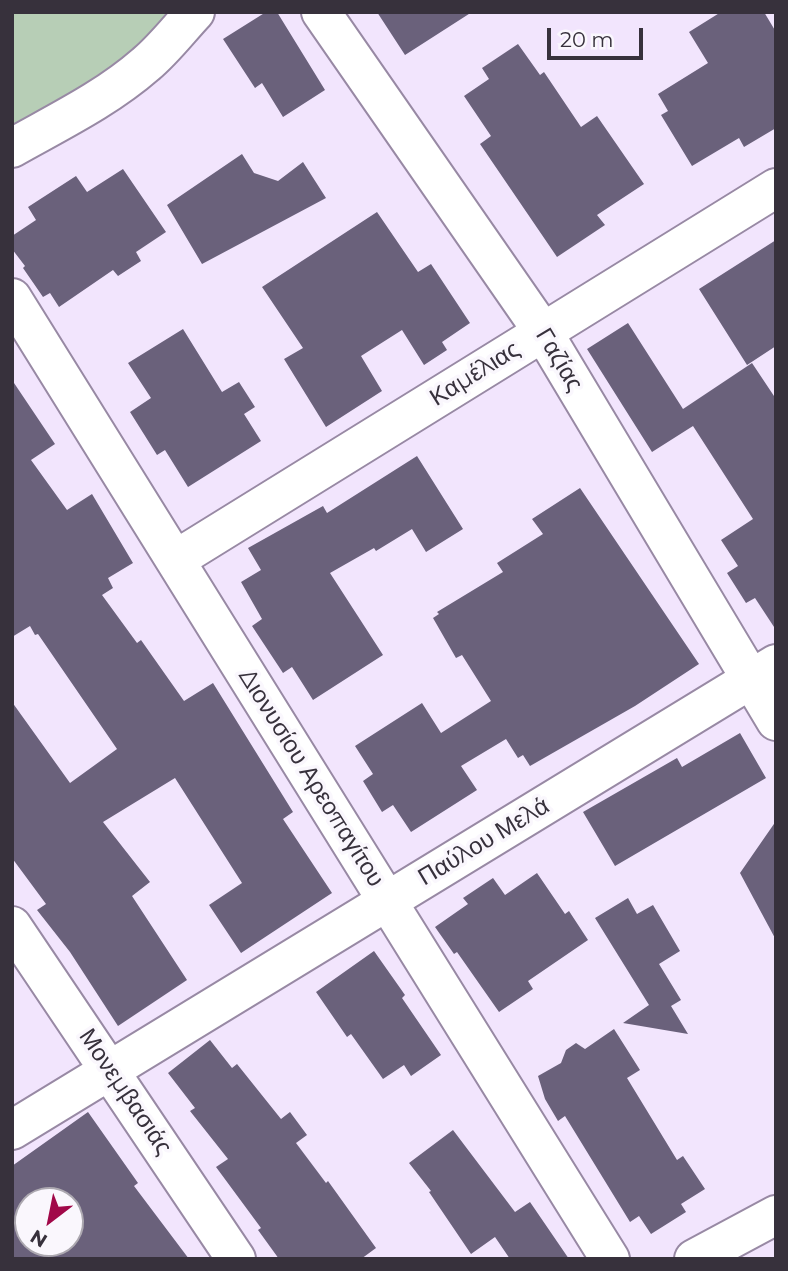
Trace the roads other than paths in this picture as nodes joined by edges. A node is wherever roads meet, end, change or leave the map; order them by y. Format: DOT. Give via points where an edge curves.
graph roads {
  1 [pos="195,12"];
  2 [pos="321,12"];
  3 [pos="12,148"];
  4 [pos="776,188"];
  5 [pos="12,298"];
  6 [pos="543,332"];
  7 [pos="175,560"];
  8 [pos="763,672"];
  9 [pos="776,722"];
  10 [pos="387,901"];
  11 [pos="12,926"];
  12 [pos="110,1070"];
  13 [pos="12,1130"];
  14 [pos="776,1215"];
  15 [pos="236,1259"];
  16 [pos="610,1259"];
  17 [pos="694,1259"];
  1 -- 3 [label="street" via="148,63 85,107"];
  2 -- 6 [label="street, Γαζίας"];
  4 -- 6 [label="street, Καμέλιας"];
  5 -- 7 [label="street, Διονυσίου Αρεοπαγίτου"];
  6 -- 7 [label="street, Καμέλιας"];
  6 -- 8 [label="street, Γαζίας"];
  7 -- 10 [label="street, Διονυσίου Αρεοπαγίτου"];
  8 -- 9 [label="street, Γαζίας"];
  8 -- 10 [label="street, Παύλου Μελά"];
  10 -- 12 [label="street, Παύλου Μελά"];
  10 -- 16 [label="street, Διονυσίου Αρεοπαγίτου"];
  11 -- 12 [label="street, Μονεμβασιάς"];
  12 -- 13 [label="street, Παύλου Μελά"];
  12 -- 15 [label="street, Μονεμβασιάς"];
  14 -- 17 [label="street"];
}
